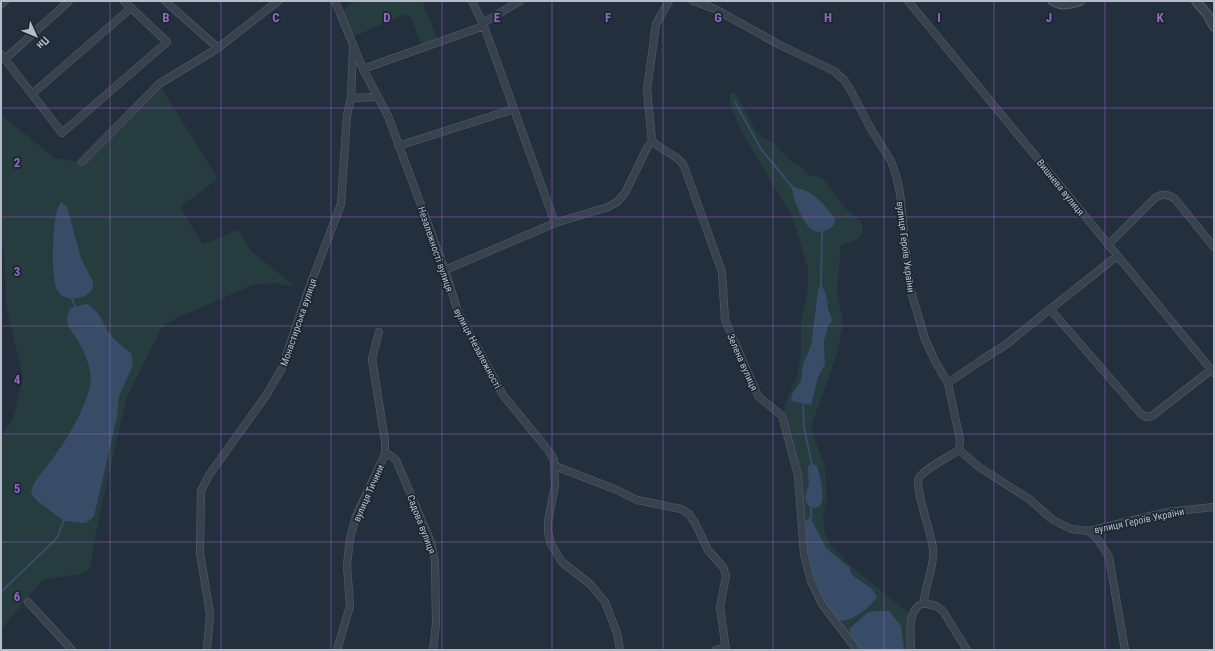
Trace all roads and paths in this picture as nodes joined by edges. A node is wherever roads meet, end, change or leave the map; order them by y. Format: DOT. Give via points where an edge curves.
graph roads {
  1 [pos="5,1"];
  2 [pos="69,1"];
  3 [pos="124,1"];
  4 [pos="165,1"];
  5 [pos="278,1"];
  6 [pos="335,1"];
  7 [pos="472,1"];
  8 [pos="520,1"];
  9 [pos="669,1"];
  10 [pos="693,1"];
  11 [pos="908,1"];
  12 [pos="1053,1"];
  13 [pos="1080,1"];
  14 [pos="1196,1"];
  15 [pos="1,4"];
  16 [pos="131,8"];
  17 [pos="484,24"];
  18 [pos="1214,27"];
  19 [pos="353,45"];
  20 [pos="218,48"];
  21 [pos="3,56"];
  22 [pos="363,69"];
  23 [pos="32,94"];
  24 [pos="377,97"];
  25 [pos="351,98"];
  26 [pos="514,109"];
  27 [pos="652,141"];
  28 [pos="398,146"];
  29 [pos="82,162"];
  30 [pos="555,223"];
  31 [pos="1108,245"];
  32 [pos="1214,246"];
  33 [pos="1117,256"];
  34 [pos="446,270"];
  35 [pos="1050,309"];
  36 [pos="379,332"];
  37 [pos="1213,372"];
  38 [pos="948,383"];
  39 [pos="959,450"];
  40 [pos="386,454"];
  41 [pos="555,466"];
  42 [pos="1214,507"];
  43 [pos="1089,531"];
  44 [pos="28,602"];
  45 [pos="924,603"];
  46 [pos="726,649"];
  47 [pos="72,650"];
  48 [pos="207,650"];
  49 [pos="337,650"];
  50 [pos="433,650"];
  51 [pos="620,650"];
  52 [pos="716,650"];
  53 [pos="856,650"];
  54 [pos="911,650"];
  55 [pos="967,650"];
  56 [pos="1125,650"];
  1 -- 15 [label="street"];
  2 -- 21 [label="street"];
  3 -- 16 [label="street"];
  4 -- 20 [label="street"];
  5 -- 20 [label="street"];
  6 -- 19 [label="street, Незалежності вулиця"];
  7 -- 17 [label="street"];
  8 -- 17 [label="street"];
  9 -- 27 [label="street" via="656,24 647,90"];
  10 -- 38 [label="street, вулиця Героїв України" via="715,9 834,71 844,80 891,161 896,175 909,285 925,339"];
  11 -- 31 [label="street, Вишнева вулиця"];
  12 -- 13 [label="street" via="1062,5"];
  14 -- 18 [label="street"];
  16 -- 23 [label="street"];
  16 -- 23 [label="street" via="167,42 62,133"];
  17 -- 22 [label="street"];
  17 -- 26 [label="street"];
  19 -- 22 [label="street, Незалежності вулиця"];
  19 -- 25 [label="street, Монастирська вулиця"];
  20 -- 29 [label="street" via="159,84"];
  21 -- 23 [label="street"];
  22 -- 24 [label="street, Незалежності вулиця"];
  24 -- 25 [label="street"];
  24 -- 28 [label="street, Незалежності вулиця" via="388,116"];
  25 -- 48 [label="street, Монастирська вулиця" via="346,115 341,204 308,291 286,359 267,394 213,468 201,491 200,553 210,614"];
  26 -- 28 [label="street"];
  26 -- 30 [label="street"];
  27 -- 30 [label="street" via="617,202"];
  27 -- 53 [label="street, Зелена вулиця" via="676,157 684,166 722,272 725,320 758,396 782,416 798,475 804,554 811,581 822,604"];
  28 -- 34 [label="street, Незалежності вулиця"];
  30 -- 34 [label="street"];
  31 -- 32 [label="street" via="1155,198 1165,194 1174,199"];
  31 -- 33 [label="street, Вишнева вулиця"];
  33 -- 35 [label="street"];
  33 -- 37 [label="street, Вишнева вулиця"];
  34 -- 41 [label="street, Незалежності вулиця" via="458,312 506,399 548,450"];
  35 -- 37 [label="street" via="1146,417 1152,416"];
  35 -- 38 [label="street" via="1004,346"];
  36 -- 40 [label="street" via="373,362"];
  38 -- 39 [label="street, вулиця Героїв України" via="960,440"];
  39 -- 43 [label="street, вулиця Героїв України" via="979,467 1029,499 1059,524 1071,529"];
  39 -- 45 [label="street" via="919,479 920,495 934,549"];
  40 -- 49 [label="street, вулиця Тичини" via="356,516 351,533 347,565 350,606"];
  40 -- 50 [label="street, Садова вулиця" via="396,460 434,554 436,624"];
  41 -- 46 [label="street" via="637,500 681,509 689,514 708,550 723,567 726,576 720,607"];
  41 -- 51 [label="street, Незалежності вулиця" via="555,486 548,521 551,544 562,562 590,584 605,602 617,633"];
  42 -- 43 [label="street, вулиця Героїв України" via="1167,512"];
  43 -- 56 [label="street" via="1099,540 1109,556"];
  44 -- 47 [label="street"];
  45 -- 54 [label="street" via="911,615"];
  45 -- 55 [label="street" via="943,611"];
  46 -- 52 [label="street"];
}
